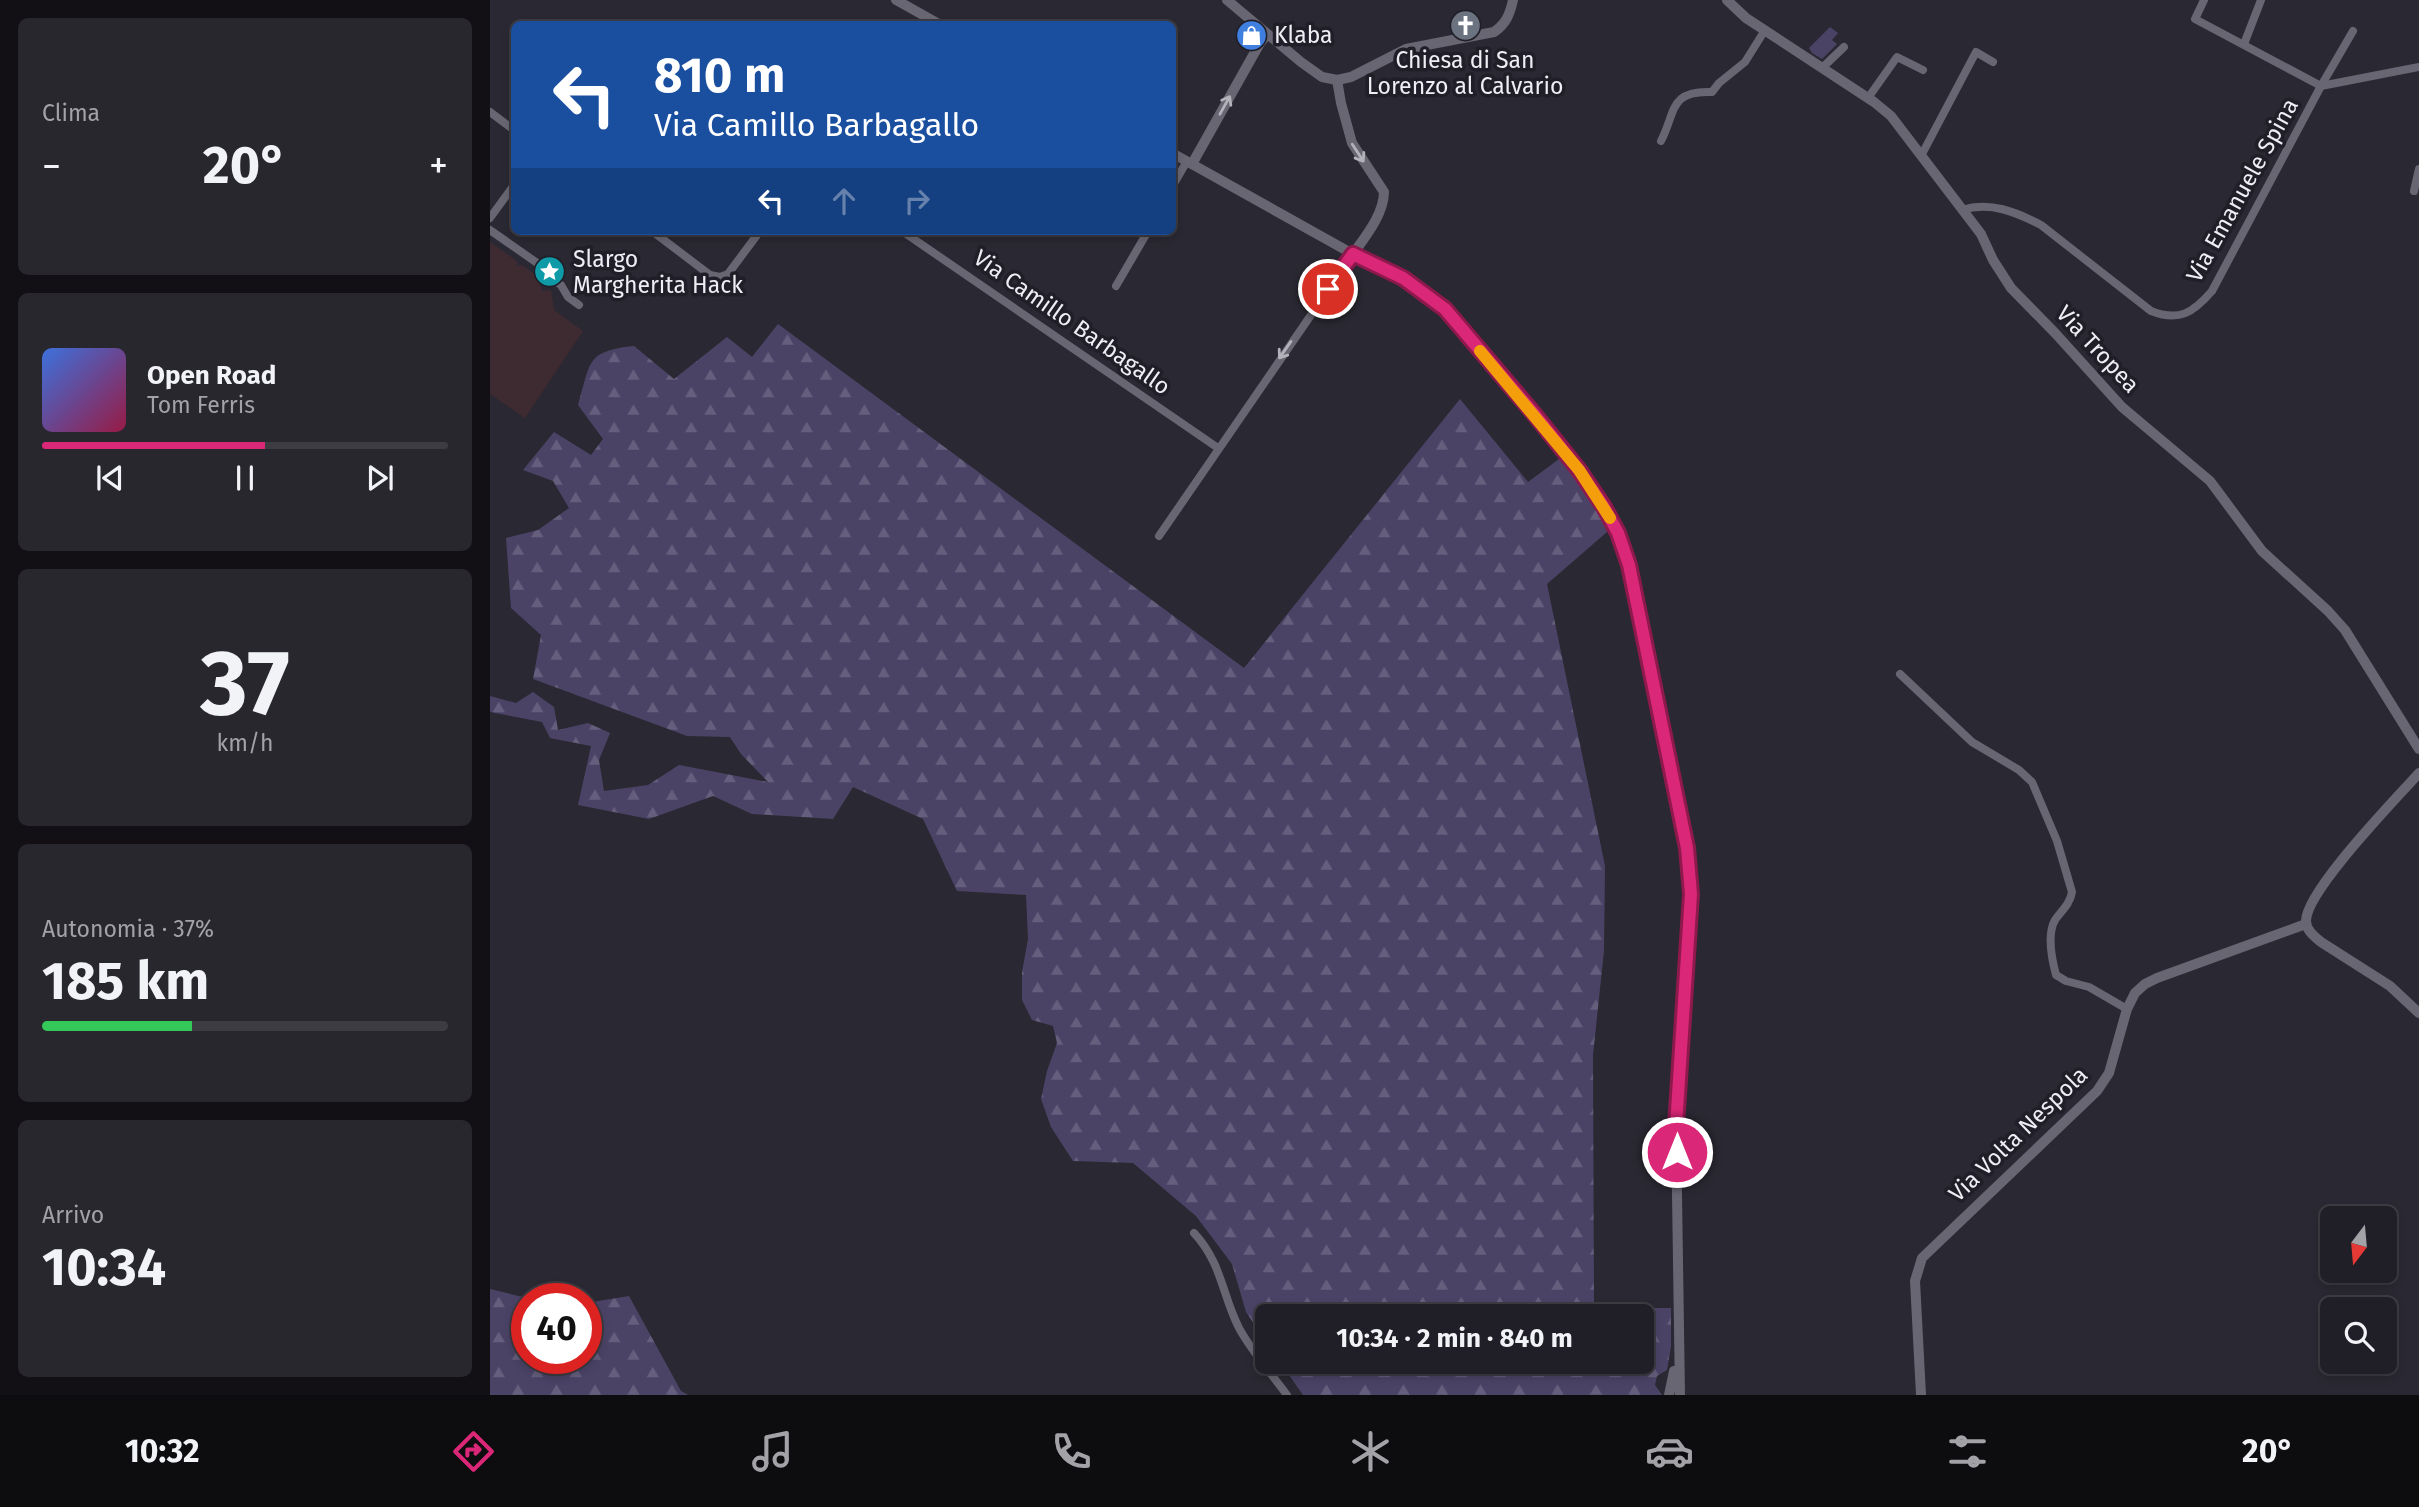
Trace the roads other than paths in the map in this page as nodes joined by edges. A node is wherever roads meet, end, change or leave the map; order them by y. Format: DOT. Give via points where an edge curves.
graph roads {
  1 [pos="896,0"];
  2 [pos="1227,0"];
  3 [pos="1513,0"];
  4 [pos="1727,0"];
  5 [pos="2204,0"];
  6 [pos="2261,0"];
  7 [pos="926,21"];
  8 [pos="1765,30"];
  9 [pos="2353,31"];
  10 [pos="1267,35"];
  11 [pos="2244,44"];
  12 [pos="1844,47"];
  13 [pos="1993,62"];
  14 [pos="2419,67"];
  15 [pos="1822,68"];
  16 [pos="1923,70"];
  17 [pos="1337,84"];
  18 [pos="2321,86"];
  19 [pos="1868,98"];
  20 [pos="490,112"];
  21 [pos="511,128"];
  22 [pos="1661,141"];
  23 [pos="1176,155"];
  24 [pos="1921,156"];
  25 [pos="1189,163"];
  26 [pos="2419,169"];
  27 [pos="1176,181"];
  28 [pos="511,189"];
  29 [pos="2414,191"];
  30 [pos="1962,210"];
  31 [pos="490,218"];
  32 [pos="490,230"];
  33 [pos="657,235"];
  34 [pos="757,235"];
  35 [pos="908,235"];
  36 [pos="1146,235"];
  37 [pos="1353,254"];
  38 [pos="1116,286"];
  39 [pos="579,305"];
  40 [pos="1218,448"];
  41 [pos="1159,536"];
  42 [pos="1900,674"];
  43 [pos="2419,749"];
  44 [pos="2419,773"];
  45 [pos="2305,923"];
  46 [pos="2127,1009"];
  47 [pos="2419,1013"];
  48 [pos="1194,1233"];
  49 [pos="1679,1323"];
  50 [pos="1287,1395"];
  51 [pos="1670,1395"];
  52 [pos="1680,1395"];
  53 [pos="1922,1395"];
  1 -- 7 [label="street"];
  2 -- 10 [label="street"];
  3 -- 17 [label="street" via="1510,15 1493,32 1406,49 1347,85"];
  4 -- 8 [label="street, Via Tropea"];
  5 -- 11 [label="street" via="2195,19"];
  6 -- 11 [label="street"];
  8 -- 15 [label="street, Via Tropea"];
  8 -- 22 [label="street" via="1745,62 1712,92 1690,93 1675,104"];
  9 -- 18 [label="street"];
  10 -- 17 [label="street" via="1321,82"];
  25 -- 10 [label="street, one-way"];
  11 -- 18 [label="street"];
  12 -- 15 [label="street"];
  13 -- 24 [label="street" via="1976,52"];
  14 -- 18 [label="street, Via Emanuele Spina"];
  15 -- 19 [label="street, Via Tropea"];
  16 -- 19 [label="street" via="1897,57"];
  17 -- 37 [label="street, one-way" via="1352,143 1384,192 1370,231"];
  18 -- 30 [label="street, Via Emanuele Spina" via="2212,291 2201,304 2181,315 2151,311 2025,217 1985,206"];
  19 -- 24 [label="street, Via Tropea" via="1891,116"];
  20 -- 21 [label="street"];
  23 -- 25 [label="street"];
  24 -- 30 [label="street, Via Tropea"];
  25 -- 27 [label="street"];
  25 -- 37 [label="street"];
  26 -- 29 [label="street"];
  28 -- 31 [label="street"];
  30 -- 43 [label="street, Via Tropea" via="2011,288 2122,407 2210,481 2262,551 2345,630"];
  32 -- 39 [label="street" via="540,265"];
  33 -- 34 [label="street" via="710,275 720,277 728,274"];
  35 -- 40 [label="street, Via Camillo Barbagallo"];
  36 -- 38 [label="street"];
  37 -- 40 [label="street, one-way"];
  37 -- 49 [label="street" via="1403,278 1445,309 1579,470 1614,524 1629,565 1687,848 1691,894 1676,1126"];
  40 -- 41 [label="street"];
  42 -- 46 [label="street" via="1972,742 2032,782 2072,891 2052,927 2056,975 2090,987"];
  44 -- 45 [label="street" via="2339,865 2316,896"];
  45 -- 46 [label="street, Via Volta Nespola" via="2157,978 2135,993"];
  45 -- 47 [label="street" via="2321,942 2390,986"];
  46 -- 53 [label="street, Via Volta Nespola" via="2109,1073 2097,1091 1922,1258 1915,1281"];
  48 -- 50 [label="street" via="1224,1283 1239,1328"];
  49 -- 51 [label="street"];
  49 -- 52 [label="street"];
}
